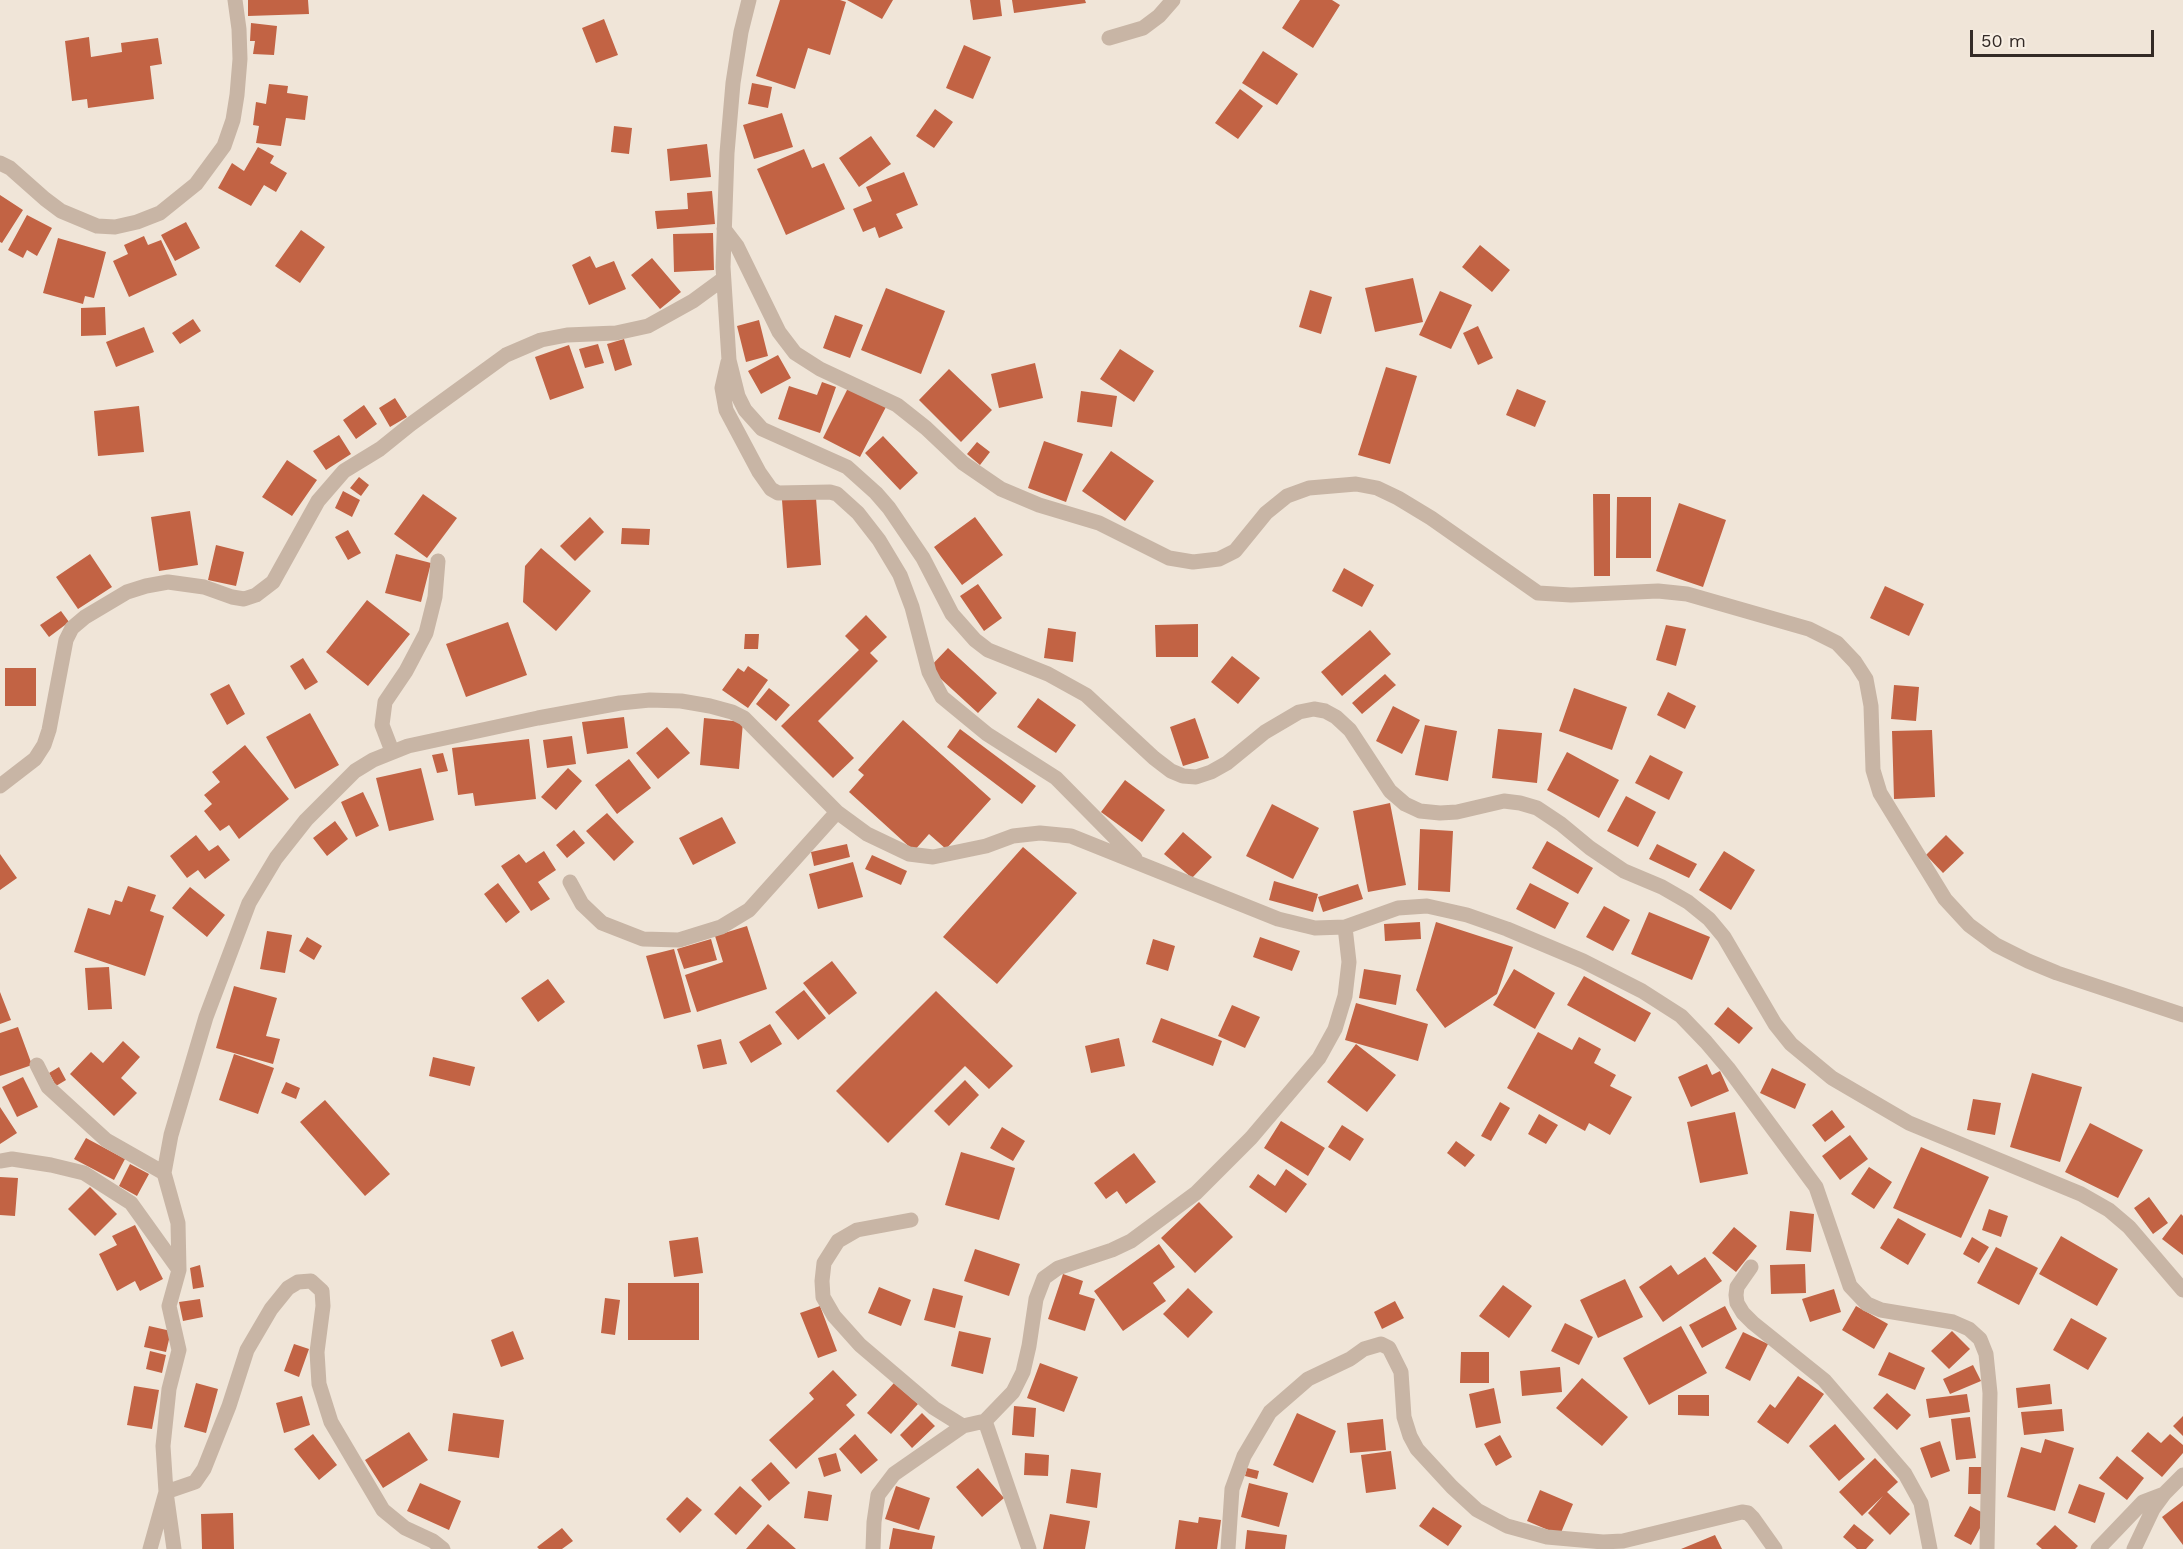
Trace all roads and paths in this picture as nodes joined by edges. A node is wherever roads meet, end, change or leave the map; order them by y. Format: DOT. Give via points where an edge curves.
graph roads {
  1 [pos="235,0"];
  2 [pos="749,0"];
  3 [pos="1173,0"];
  4 [pos="1109,38"];
  5 [pos="0,163"];
  6 [pos="724,229"];
  7 [pos="723,279"];
  8 [pos="729,360"];
  9 [pos="438,561"];
  10 [pos="392,751"];
  11 [pos="0,786"];
  12 [pos="837,812"];
  13 [pos="1142,865"];
  14 [pos="570,882"];
  15 [pos="1345,927"];
  16 [pos="2183,1015"];
  17 [pos="37,1065"];
  18 [pos="0,1161"];
  19 [pos="164,1173"];
  20 [pos="911,1220"];
  21 [pos="1751,1267"];
  22 [pos="179,1270"];
  23 [pos="2183,1290"];
  24 [pos="985,1421"];
  25 [pos="963,1426"];
  26 [pos="2183,1475"];
  27 [pos="166,1492"];
  28 [pos="2164,1494"];
  29 [pos="150,1549"];
  30 [pos="174,1549"];
  31 [pos="443,1549"];
  32 [pos="873,1549"];
  33 [pos="1029,1549"];
  34 [pos="1228,1549"];
  35 [pos="1775,1549"];
  36 [pos="1930,1549"];
  37 [pos="1987,1549"];
  38 [pos="2098,1549"];
  39 [pos="2134,1549"];
  1 -- 5 [label="street" via="239,71 233,120 224,146 196,184 160,213 137,222 97,226 61,211"];
  2 -- 6 [label="street" via="732,83"];
  3 -- 4 [label="street" via="1143,28"];
  6 -- 7 [label="street"];
  6 -- 16 [label="street" via="737,246 779,332 795,353 897,405 963,463 1001,489 1099,524 1169,558 1219,559 1235,551 1266,513 1287,496 1308,488 1356,484 1398,498 1538,593 1687,594 1809,629 1837,643 1856,662 1866,680 1873,770 1880,793 1945,898 1961,916 1996,945 2028,961"];
  7 -- 8 [label="street"];
  7 -- 11 [label="street" via="648,326 541,340 506,355 380,449 344,471 318,501 273,582 256,595 244,599 168,582 127,592 85,617 72,628 66,640 44,745 35,759"];
  8 -- 13 [label="street" via="722,388 726,410 771,489 784,494 830,492 858,513 900,575 929,672 942,697 987,734 1061,783"];
  8 -- 23 [label="street" via="738,396 762,429 839,463 876,493 923,558 952,614 975,640 988,650 1048,674 1086,695 1171,771 1196,777 1211,772 1265,732 1299,712 1314,709 1331,714 1350,730 1390,791 1405,804 1440,813 1504,801 1537,808 1624,871 1688,902 1709,919 1724,937 1775,1024 1791,1044 1832,1078 1909,1123 2080,1194 2109,1210 2129,1227"];
  9 -- 10 [label="street" via="426,633 385,702 382,725"];
  10 -- 12 [label="street" via="620,703 650,699 681,701 744,718"];
  10 -- 19 [label="street" via="355,771 306,820 276,858 249,903 206,1017 171,1135"];
  12 -- 13 [label="street" via="867,834 909,854 933,857 1040,833 1071,836"];
  12 -- 14 [label="street" via="749,910 721,927 679,939 643,939 602,923 582,904"];
  13 -- 15 [label="street" via="1278,919 1315,928"];
  15 -- 24 [label="street" via="1349,962 1346,996 1335,1029 1319,1058 1251,1138 1196,1193 1131,1241 1058,1268 1044,1278 1036,1299 1023,1372 1013,1392"];
  15 -- 37 [label="street" via="1398,908 1427,906 1467,915 1583,961 1681,1016 1728,1068 1816,1187 1850,1286 1867,1304 1881,1310 1953,1322 1980,1339 1986,1354 1990,1393"];
  17 -- 19 [label="street" via="48,1087 106,1140"];
  18 -- 22 [label="street" via="12,1159 84,1173 131,1203"];
  19 -- 22 [label="street" via="178,1223"];
  20 -- 25 [label="street" via="857,1230 838,1241 825,1263 823,1297 860,1345 934,1408"];
  21 -- 36 [label="street" via="1737,1287 1737,1303 1753,1323 1824,1380 1905,1474 1922,1503"];
  22 -- 27 [label="street" via="169,1306 179,1350 169,1389 163,1446"];
  24 -- 25 [label="street"];
  24 -- 33 [label="street"];
  25 -- 32 [label="street" via="894,1473 878,1495"];
  26 -- 28 [label="street"];
  27 -- 29 [label="street"];
  27 -- 30 [label="street"];
  27 -- 31 [label="street" via="195,1482 204,1469 247,1350 288,1288 311,1281 322,1291 324,1306 317,1352 319,1384 331,1422 383,1510 405,1528"];
  28 -- 38 [label="street" via="2144,1502"];
  28 -- 39 [label="street"];
  34 -- 35 [label="street" via="1232,1489 1244,1456 1270,1413 1308,1379 1381,1344 1389,1348 1401,1372 1404,1417 1418,1449 1477,1510 1507,1526 1547,1537 1623,1542 1742,1512 1753,1518"];
}
